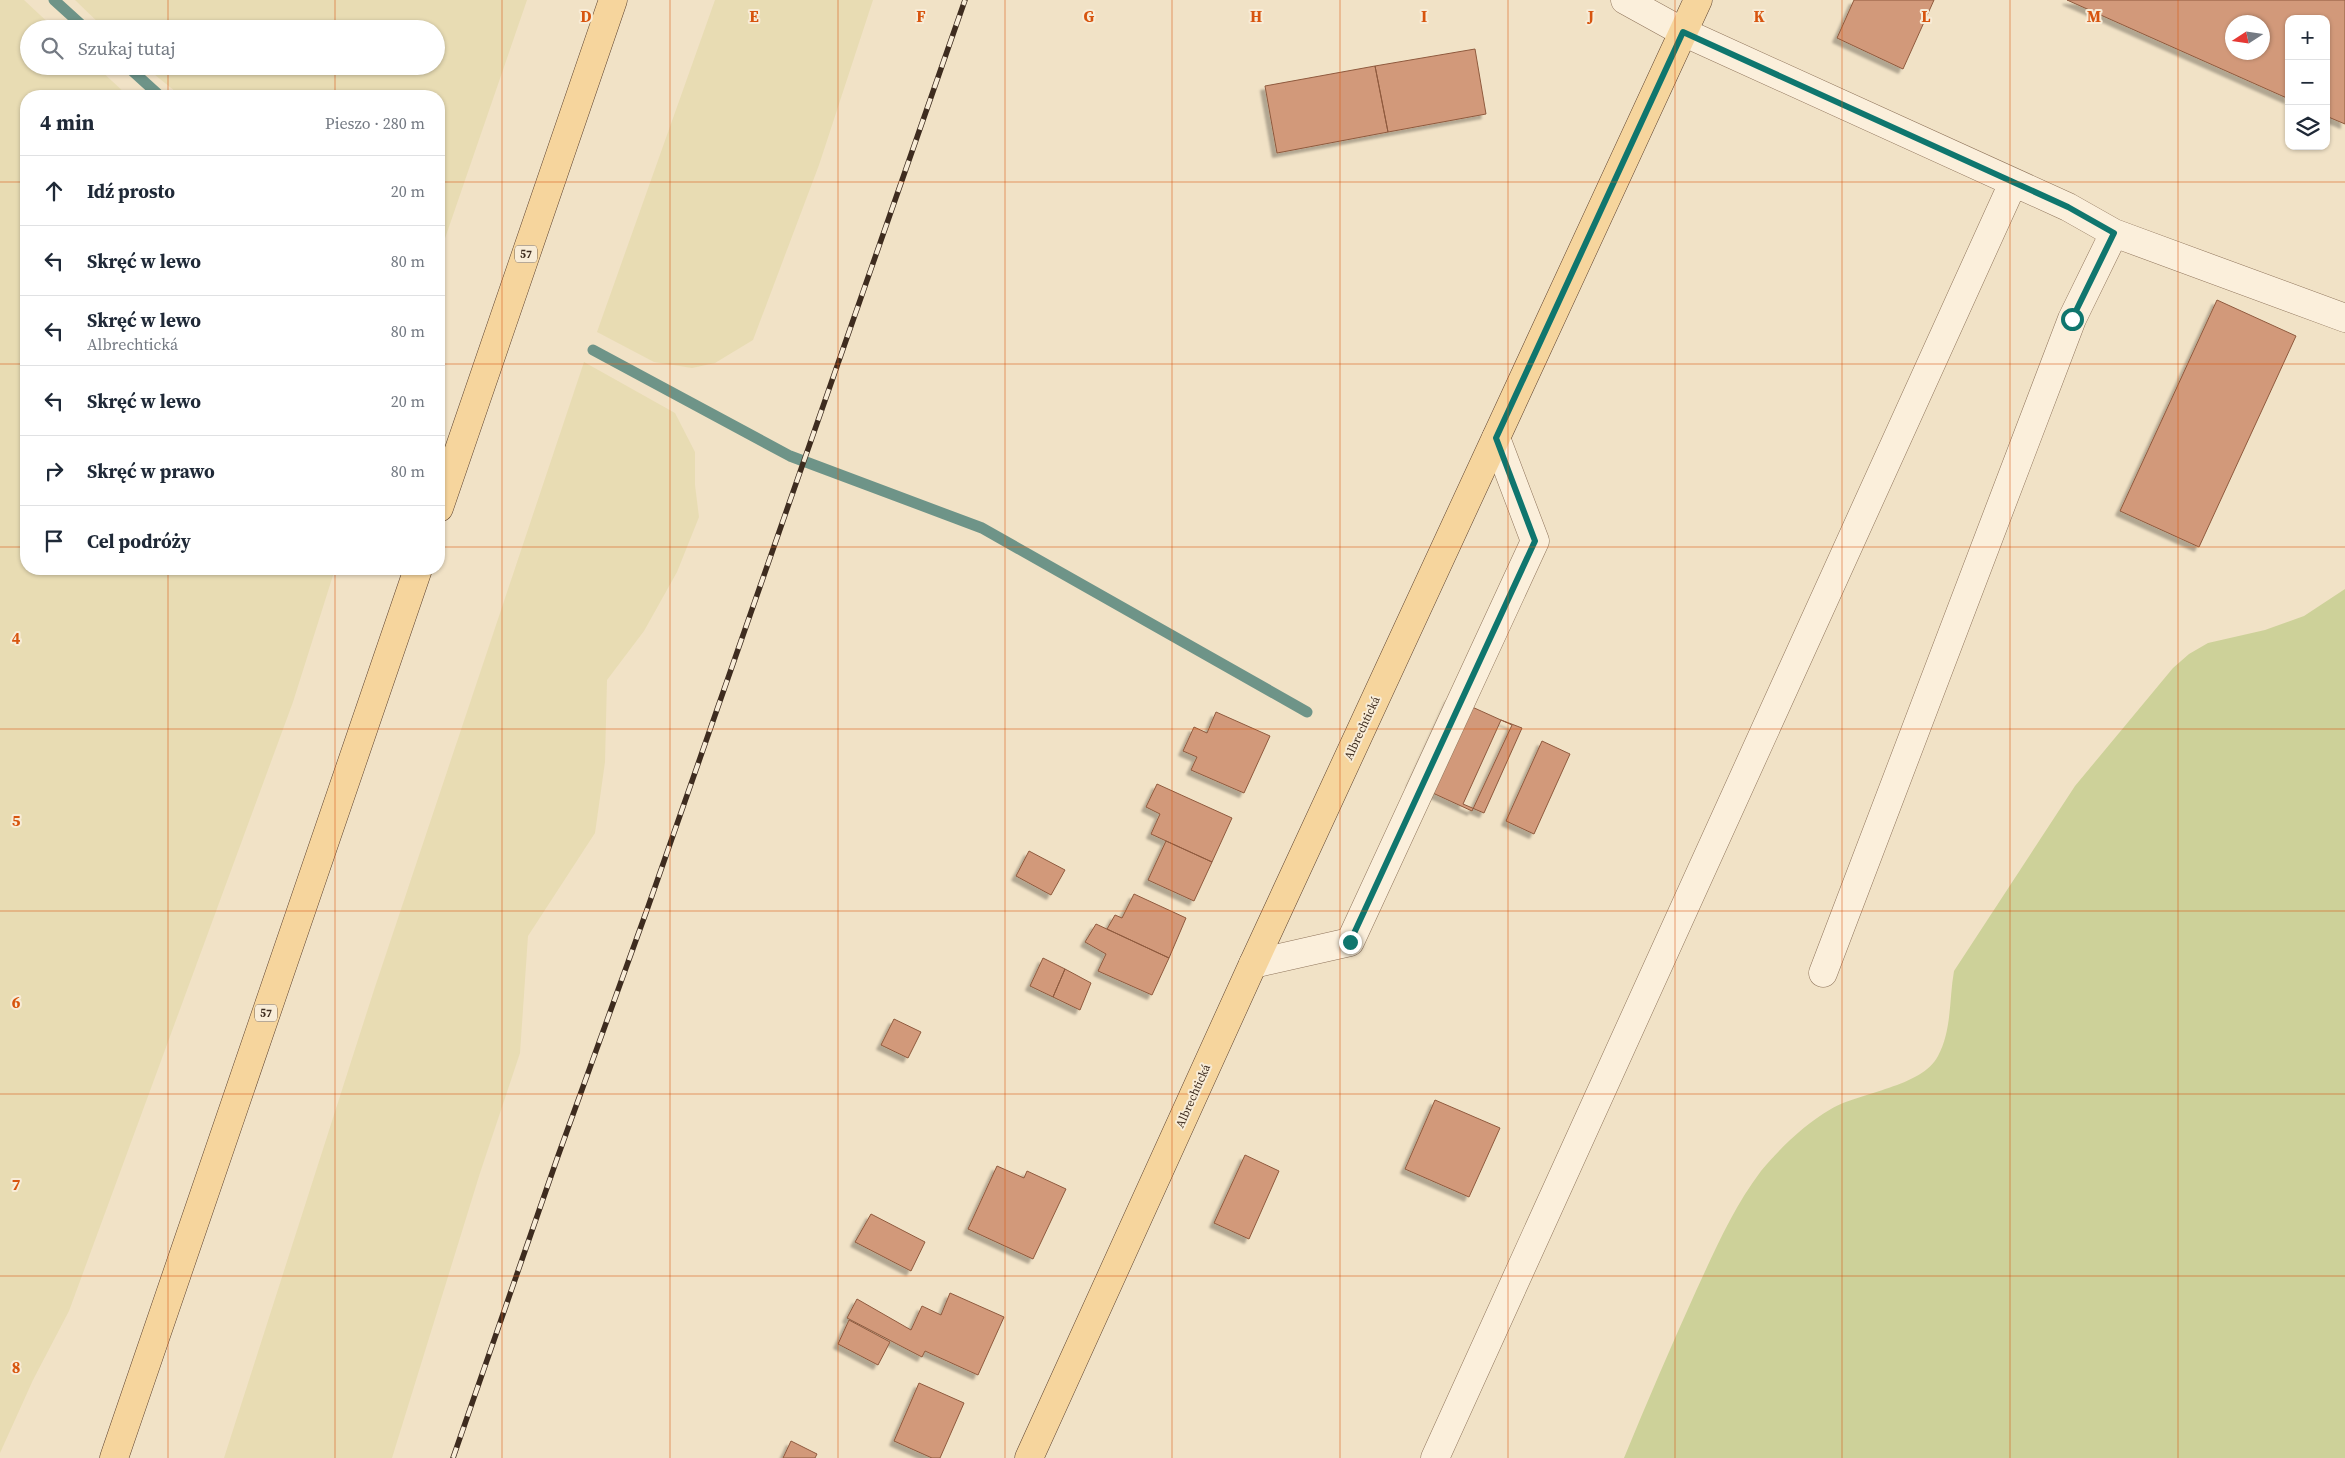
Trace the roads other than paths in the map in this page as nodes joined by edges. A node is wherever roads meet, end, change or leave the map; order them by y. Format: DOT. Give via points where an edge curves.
graph roads {
  1 [pos="613,0"];
  2 [pos="1625,0"];
  3 [pos="1698,0"];
  4 [pos="1683,32"];
  5 [pos="2013,183"];
  6 [pos="2114,233"];
  7 [pos="2345,318"];
  8 [pos="1496,438"];
  9 [pos="445,490"];
  10 [pos="416,575"];
  11 [pos="1253,964"];
  12 [pos="1823,974"];
  13 [pos="114,1458"];
  14 [pos="1029,1458"];
  15 [pos="1435,1458"];
  1 -- 9 [label="main road, 57"];
  2 -- 4 [label="lane"];
  3 -- 4 [label="main road, Albrechtická"];
  4 -- 5 [label="lane"];
  4 -- 8 [label="main road, Albrechtická"];
  5 -- 6 [label="lane" via="2068,207"];
  5 -- 15 [label="lane"];
  6 -- 7 [label="lane"];
  6 -- 12 [label="lane" via="2072,319"];
  8 -- 11 [label="main road, Albrechtická"];
  8 -- 11 [label="lane" via="1535,541 1379,880 1350,942"];
  10 -- 13 [label="main road, 57"];
  11 -- 14 [label="main road, Albrechtická"];
}
